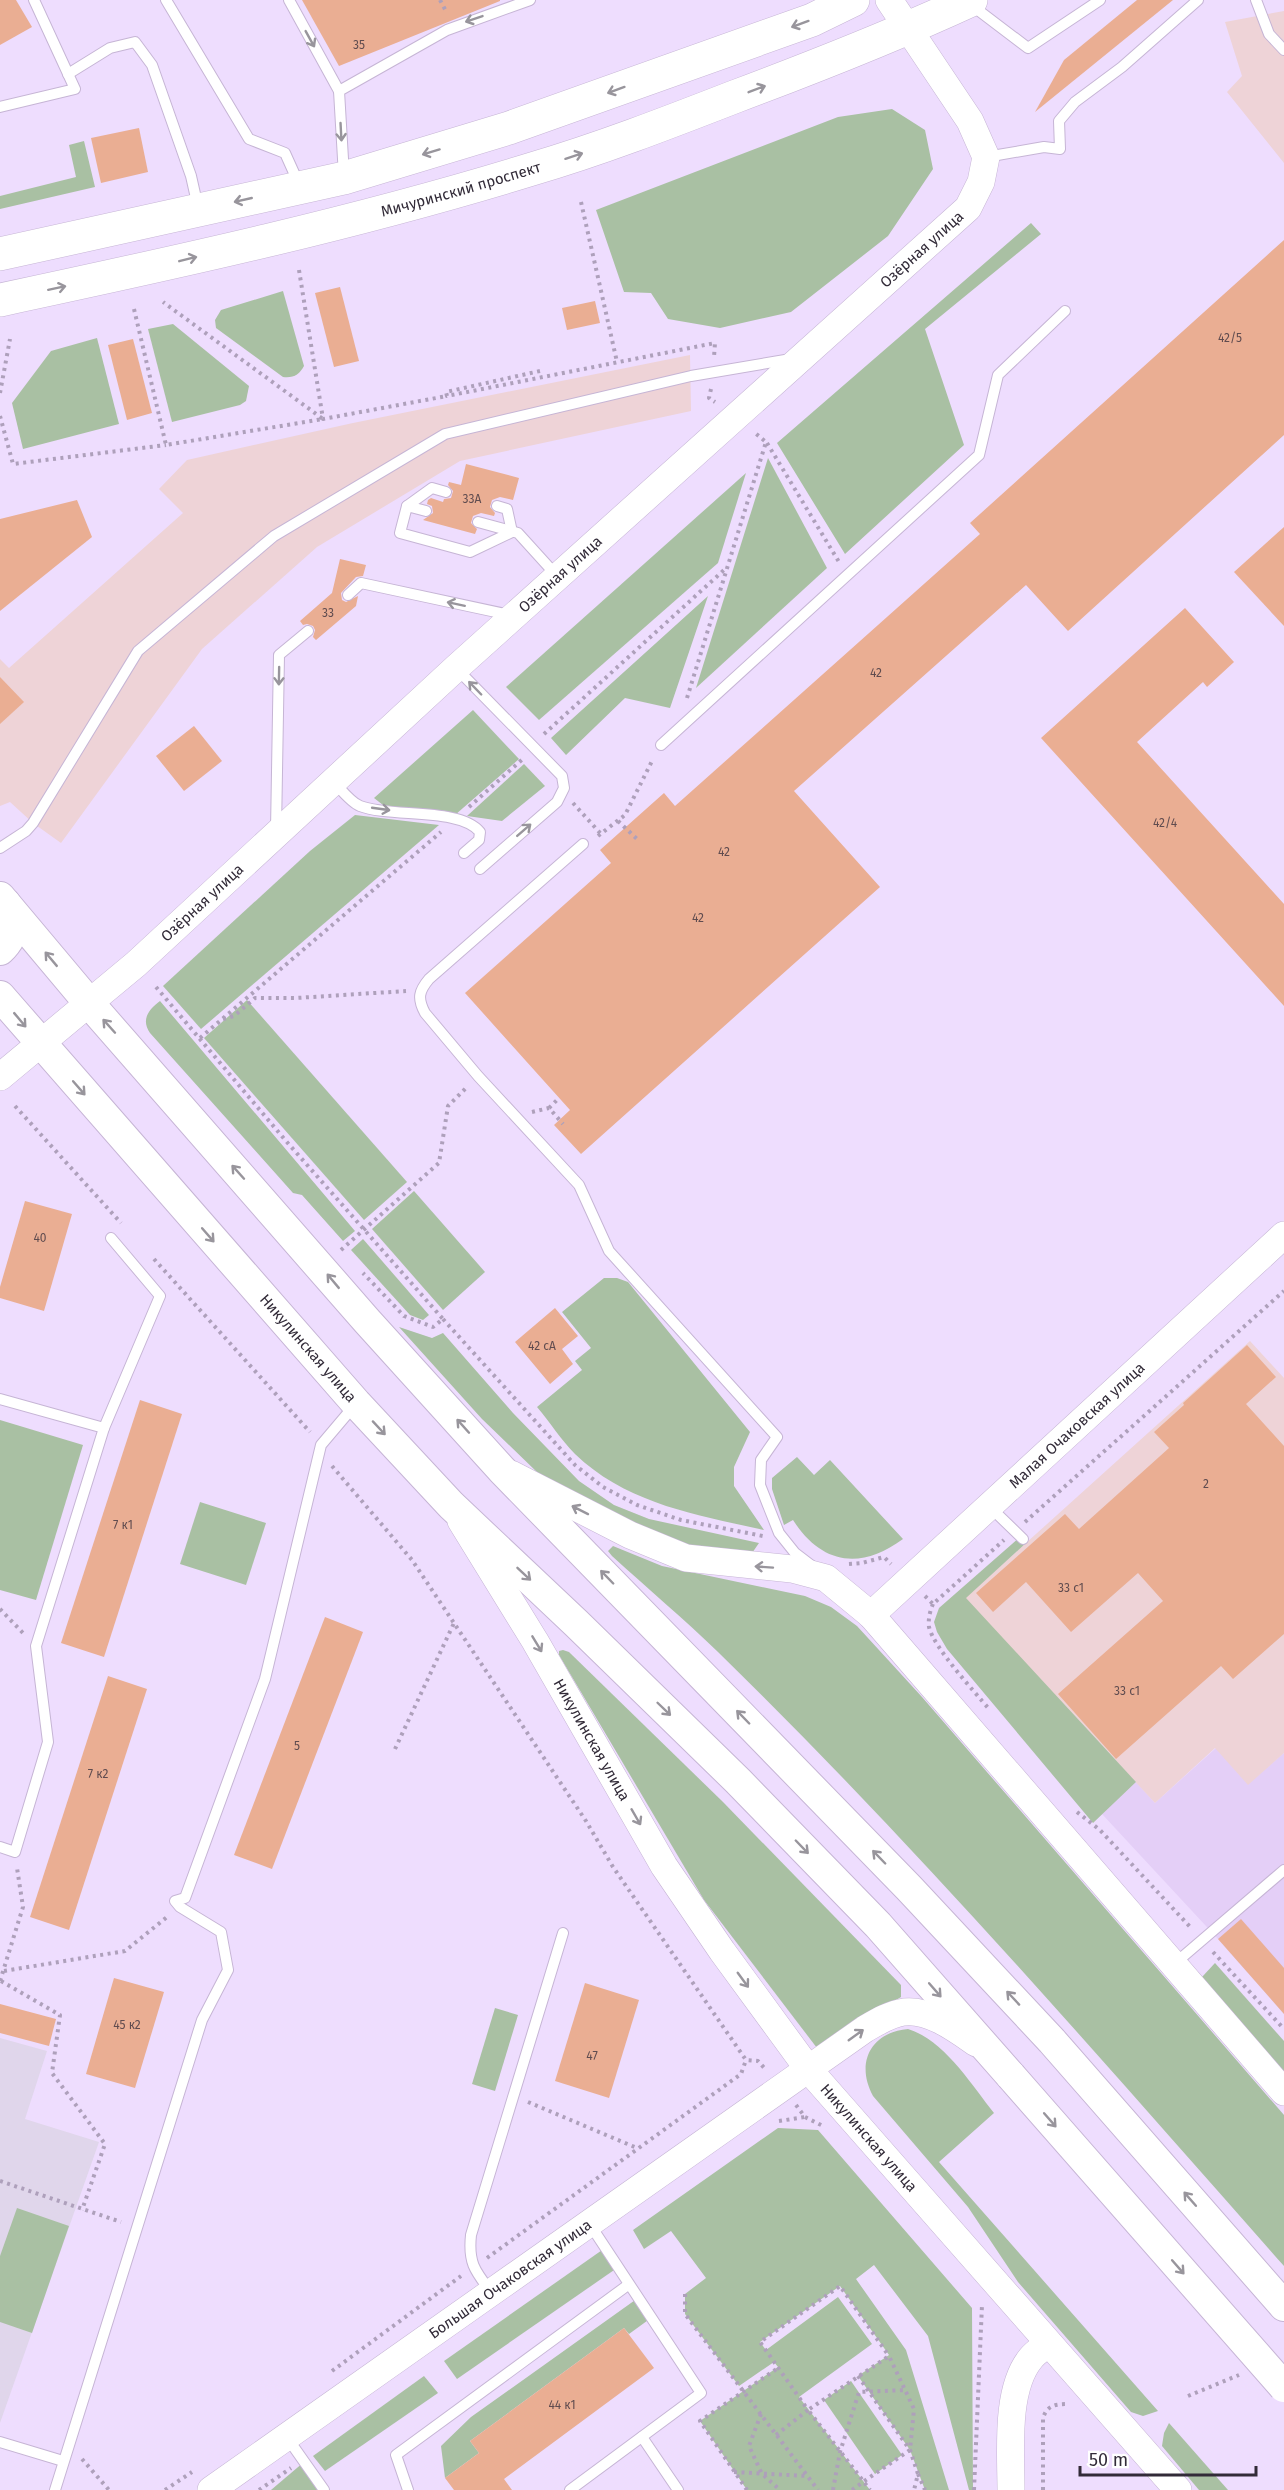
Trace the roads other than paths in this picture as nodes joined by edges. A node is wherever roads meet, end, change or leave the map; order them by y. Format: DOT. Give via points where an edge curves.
graph roads {
  1 [pos="34,0"];
  2 [pos="166,0"];
  3 [pos="289,0"];
  4 [pos="530,0"];
  5 [pos="853,0"];
  6 [pos="889,0"];
  7 [pos="1100,0"];
  8 [pos="1198,0"];
  9 [pos="1256,0"];
  10 [pos="969,1"];
  11 [pos="907,30"];
  12 [pos="1284,50"];
  13 [pos="68,74"];
  14 [pos="339,91"];
  15 [pos="0,107"];
  16 [pos="986,157"];
  17 [pos="344,178"];
  18 [pos="300,187"];
  19 [pos="199,210"];
  20 [pos="0,254"];
  21 [pos="0,300"];
  22 [pos="1065,311"];
  23 [pos="804,356"];
  24 [pos="446,492"];
  25 [pos="407,506"];
  26 [pos="497,506"];
  27 [pos="426,511"];
  28 [pos="478,522"];
  29 [pos="512,532"];
  30 [pos="557,577"];
  31 [pos="348,595"];
  32 [pos="513,616"];
  33 [pos="308,631"];
  34 [pos="456,668"];
  35 [pos="661,745"];
  36 [pos="333,780"];
  37 [pos="276,835"];
  38 [pos="583,844"];
  39 [pos="0,848"];
  40 [pos="464,853"];
  41 [pos="480,869"];
  42 [pos="3,901"];
  43 [pos="0,950"];
  44 [pos="0,996"];
  45 [pos="88,1003"];
  46 [pos="40,1044"];
  47 [pos="0,1077"];
  48 [pos="1284,1235"];
  49 [pos="111,1238"];
  50 [pos="0,1399"];
  51 [pos="356,1403"];
  52 [pos="104,1428"];
  53 [pos="502,1470"];
  54 [pos="451,1505"];
  55 [pos="989,1506"];
  56 [pos="1019,1535"];
  57 [pos="826,1578"];
  58 [pos="871,1615"];
  59 [pos="0,1847"];
  60 [pos="1284,1870"];
  61 [pos="563,1933"];
  62 [pos="1173,1966"];
  63 [pos="1002,2066"];
  64 [pos="809,2070"];
  65 [pos="1284,2092"];
  66 [pos="588,2223"];
  67 [pos="628,2284"];
  68 [pos="491,2292"];
  69 [pos="1284,2306"];
  70 [pos="1048,2343"];
  71 [pos="1284,2387"];
  72 [pos="286,2436"];
  73 [pos="642,2437"];
  74 [pos="0,2442"];
  75 [pos="63,2461"];
  76 [pos="55,2490"];
  77 [pos="211,2490"];
  78 [pos="324,2490"];
  79 [pos="408,2490"];
  80 [pos="570,2490"];
  81 [pos="678,2490"];
  82 [pos="1011,2490"];
  83 [pos="1178,2490"];
  1 -- 13 [label="lane"];
  2 -- 18 [label="lane" via="249,139 285,153"];
  3 -- 14 [label="lane, one-way"];
  4 -- 14 [label="lane, one-way" via="447,30"];
  5 -- 17 [label="main road, one-way" via="812,20 509,128"];
  6 -- 11 [label="street"];
  7 -- 10 [label="lane" via="1028,48"];
  8 -- 16 [label="lane" via="1075,102 1059,121 1060,149 1044,147"];
  9 -- 12 [label="lane" via="1269,34"];
  10 -- 11 [label="main road"];
  11 -- 16 [label="street" via="970,121"];
  21 -- 11 [label="main road, Мичуринский проспект, one-way" via="342,222 531,170 622,140"];
  13 -- 15 [label="lane" via="75,89"];
  13 -- 19 [label="lane" via="110,48 135,42 152,65"];
  14 -- 17 [label="lane, one-way"];
  16 -- 23 [label="street, Озёрная улица" via="981,182 968,208"];
  17 -- 18 [label="main road"];
  18 -- 19 [label="main road, one-way"];
  19 -- 20 [label="main road"];
  22 -- 35 [label="lane" via="998,375 979,455"];
  23 -- 30 [label="street, Озёрная улица"];
  23 -- 39 [label="lane" via="713,372 445,434 274,536 138,651 33,823"];
  24 -- 25 [label="lane" via="432,488"];
  25 -- 27 [label="lane"];
  25 -- 29 [label="lane" via="400,533 470,552"];
  26 -- 29 [label="lane" via="507,509"];
  28 -- 29 [label="lane"];
  29 -- 30 [label="lane" via="518,533"];
  30 -- 32 [label="street, Озёрная улица"];
  32 -- 31 [label="lane, one-way" via="361,583"];
  32 -- 34 [label="street, Озёрная улица"];
  33 -- 37 [label="lane, one-way" via="279,655"];
  34 -- 36 [label="street, Озёрная улица"];
  41 -- 34 [label="lane, one-way" via="557,802 564,788 562,776"];
  36 -- 37 [label="street, Озёрная улица"];
  36 -- 40 [label="lane, one-way" via="358,806 457,819 475,825 480,832 478,840"];
  37 -- 45 [label="street, Озёрная улица"];
  38 -- 57 [label="lane" via="429,979 420,991 419,1003 478,1076 579,1185 609,1251 777,1437 761,1460 760,1485 779,1533 795,1553"];
  42 -- 43 [label="main road" via="13,923 7,943"];
  45 -- 42 [label="main road, one-way"];
  44 -- 46 [label="main road, Никулинская улица, one-way"];
  45 -- 46 [label="street, Озёрная улица"];
  53 -- 45 [label="main road, one-way"];
  46 -- 47 [label="street, Озёрная улица"];
  46 -- 51 [label="main road, Никулинская улица, one-way"];
  48 -- 55 [label="street, Малая Очаковская улица"];
  49 -- 52 [label="lane" via="160,1296"];
  50 -- 52 [label="lane"];
  51 -- 54 [label="main road, Никулинская улица, one-way"];
  51 -- 75 [label="lane" via="321,1445 265,1679 185,1898 175,1901 221,1932 228,1970 202,2020"];
  52 -- 59 [label="lane" via="36,1646 48,1742 15,1852"];
  57 -- 53 [label="street, one-way" via="792,1569 686,1558 630,1535"];
  69 -- 53 [label="main road, one-way" via="1053,2041"];
  54 -- 63 [label="main road, one-way" via="738,1781 878,1925"];
  54 -- 64 [label="street, Никулинская улица, one-way" via="535,1641 664,1866"];
  55 -- 56 [label="lane"];
  55 -- 58 [label="street, Малая Очаковская улица"];
  57 -- 58 [label="street"];
  58 -- 62 [label="street"];
  60 -- 62 [label="lane"];
  61 -- 68 [label="lane" via="471,2235 473,2268"];
  62 -- 65 [label="street"];
  64 -- 63 [label="street, Большая Очаковская улица, one-way" via="866,2029 905,2012 952,2026"];
  63 -- 71 [label="main road, one-way, bridge"];
  64 -- 66 [label="street, Большая Очаковская улица" via="780,2086"];
  64 -- 70 [label="street, Никулинская улица"];
  66 -- 67 [label="lane"];
  66 -- 68 [label="street, Большая Очаковская улица"];
  67 -- 73 [label="lane" via="701,2393"];
  67 -- 79 [label="lane" via="396,2455"];
  68 -- 72 [label="street, Большая Очаковская улица"];
  70 -- 82 [label="street" via="1030,2359 1018,2382 1012,2416"];
  70 -- 83 [label="street, Никулинская улица"];
  72 -- 77 [label="street, Большая Очаковская улица"];
  72 -- 78 [label="lane"];
  73 -- 80 [label="lane"];
  73 -- 81 [label="lane"];
  74 -- 75 [label="lane"];
  75 -- 76 [label="lane"];
}
